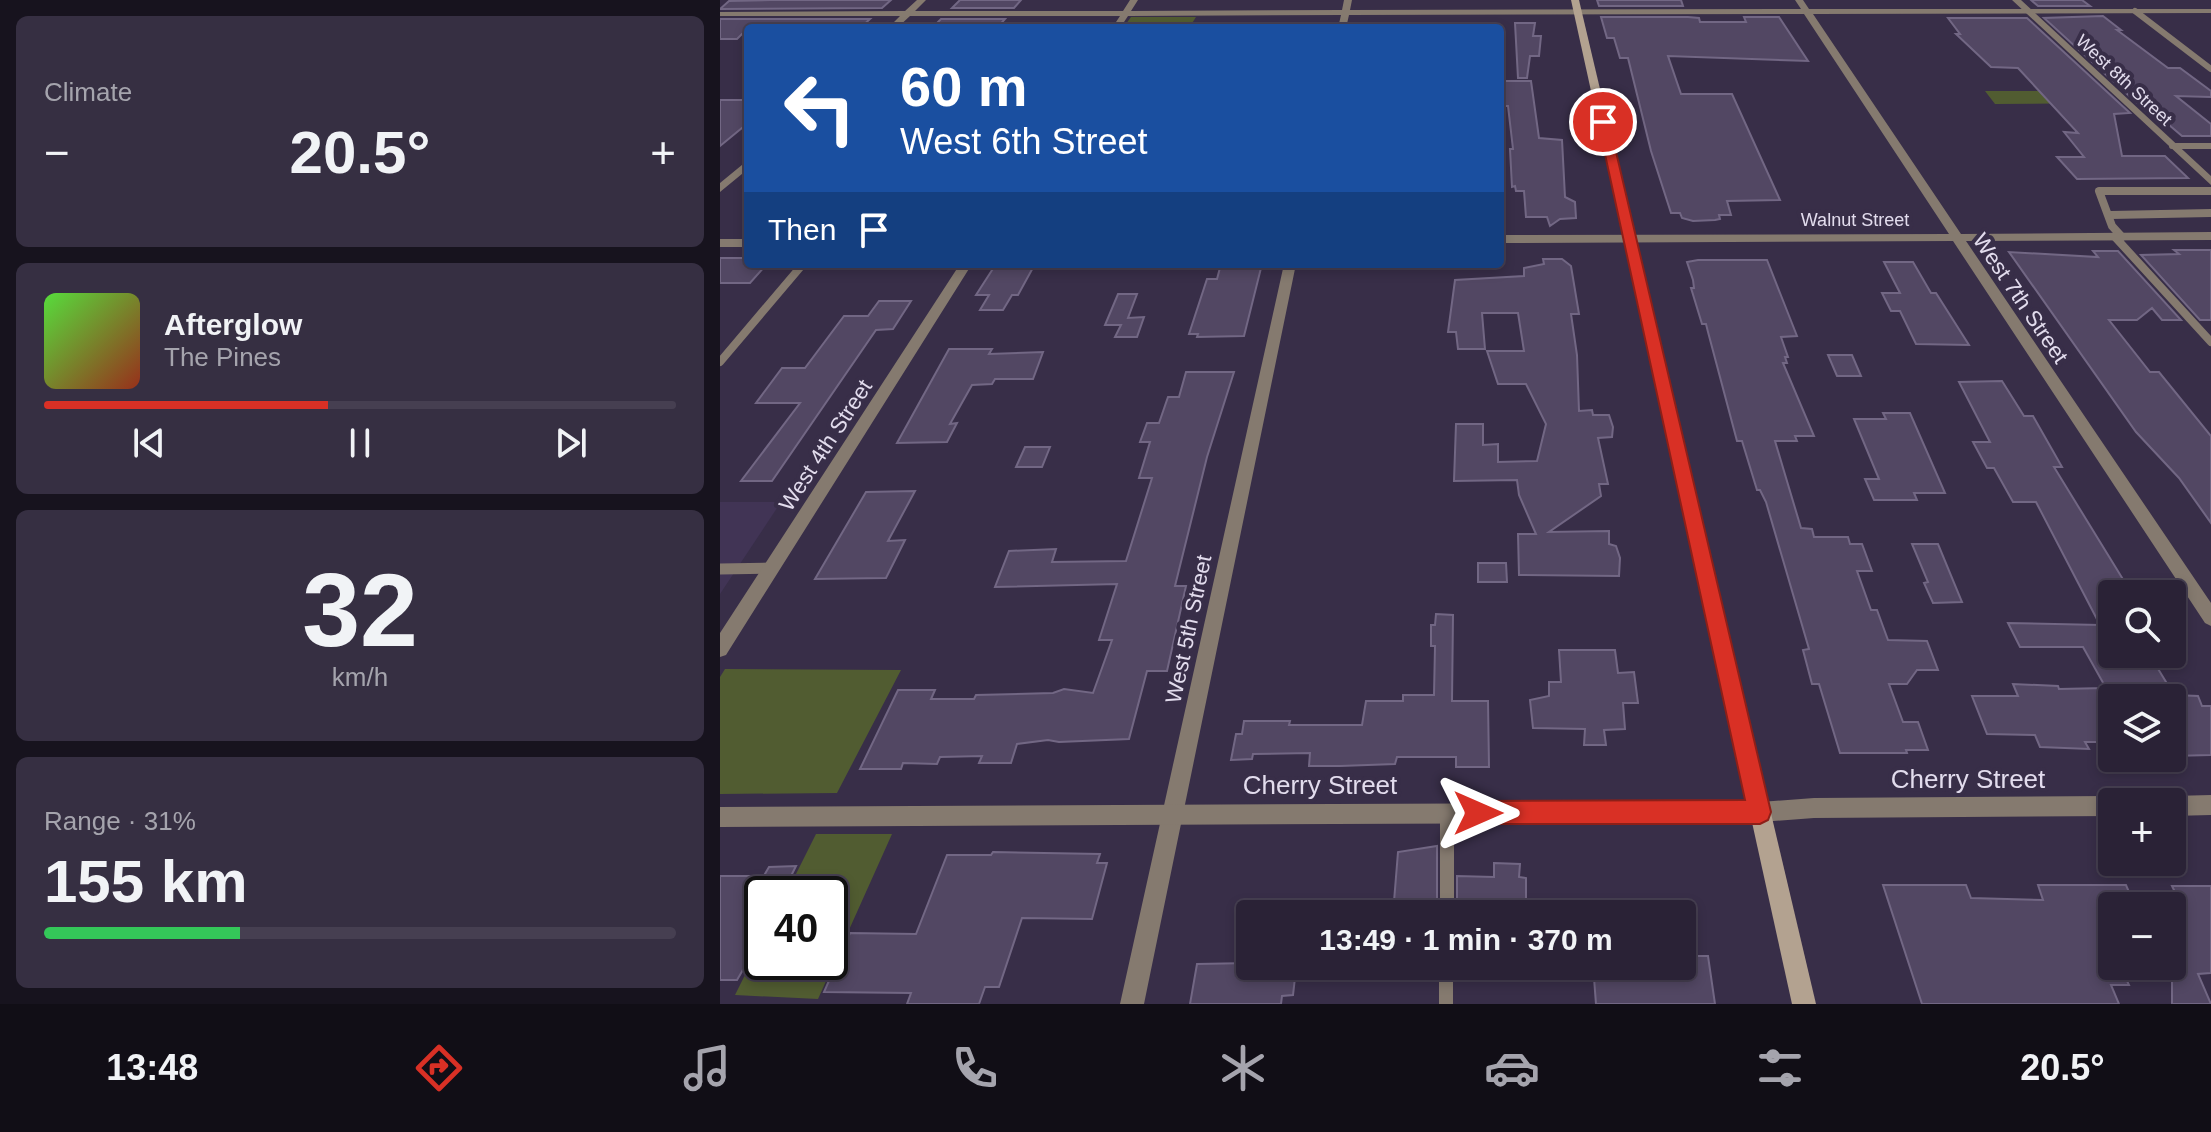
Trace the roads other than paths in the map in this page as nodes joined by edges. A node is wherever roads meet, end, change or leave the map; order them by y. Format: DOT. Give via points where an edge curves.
graph roads {
  1 [pos="922,0"];
  2 [pos="1134,0"];
  3 [pos="1348,0"];
  4 [pos="1799,0"];
  5 [pos="2016,0"];
  6 [pos="1577,6"];
  7 [pos="2135,11"];
  8 [pos="2211,11"];
  9 [pos="1807,12"];
  10 [pos="2028,12"];
  11 [pos="1345,13"];
  12 [pos="720,14"];
  13 [pos="907,14"];
  14 [pos="1125,14"];
  15 [pos="896,24"];
  16 [pos="1119,24"];
  17 [pos="1343,24"];
  18 [pos="2211,69"];
  19 [pos="2172,146"];
  20 [pos="2211,146"];
  21 [pos="744,167"];
  22 [pos="2211,182"];
  23 [pos="720,189"];
  24 [pos="2211,191"];
  25 [pos="2211,213"];
  26 [pos="2111,215"];
  27 [pos="2211,236"];
  28 [pos="2119,237"];
  29 [pos="1957,238"];
  30 [pos="1504,239"];
  31 [pos="1630,240"];
  32 [pos="720,243"];
  33 [pos="744,243"];
  34 [pos="800,268"];
  35 [pos="963,268"];
  36 [pos="1289,268"];
  37 [pos="2211,342"];
  38 [pos="720,362"];
  39 [pos="772,568"];
  40 [pos="720,569"];
  41 [pos="2211,618"];
  42 [pos="720,649"];
  43 [pos="2211,805"];
  44 [pos="2098,806"];
  45 [pos="2186,806"];
  46 [pos="1447,812"];
  47 [pos="1760,812"];
  48 [pos="1173,813"];
  49 [pos="720,817"];
  50 [pos="1447,900"];
  51 [pos="1446,980"];
  52 [pos="1132,1004"];
  53 [pos="1446,1004"];
  54 [pos="1804,1004"];
  1 -- 13 [label="street"];
  2 -- 14 [label="street"];
  3 -- 11 [label="street"];
  4 -- 9 [label="street, West 7th Street"];
  5 -- 10 [label="street, West 8th Street"];
  6 -- 9 [label="street"];
  6 -- 11 [label="street"];
  6 -- 31 [label="main road"];
  7 -- 8 [label="street"];
  7 -- 10 [label="street"];
  7 -- 18 [label="lane"];
  9 -- 10 [label="street"];
  9 -- 29 [label="street, West 7th Street"];
  10 -- 19 [label="street, West 8th Street"];
  11 -- 14 [label="street"];
  11 -- 17 [label="street"];
  12 -- 13 [label="street"];
  13 -- 14 [label="street"];
  13 -- 15 [label="street"];
  14 -- 16 [label="street"];
  19 -- 20 [label="lane"];
  19 -- 22 [label="street, West 8th Street"];
  21 -- 23 [label="street"];
  24 -- 26 [label="lane" via="2099,191"];
  25 -- 26 [label="lane"];
  26 -- 28 [label="lane"];
  27 -- 28 [label="street, Walnut Street"];
  28 -- 29 [label="street, Walnut Street"];
  28 -- 37 [label="lane"];
  29 -- 31 [label="street, Walnut Street"];
  29 -- 41 [label="street, West 7th Street"];
  30 -- 31 [label="street, Walnut Street"];
  31 -- 47 [label="main road"];
  32 -- 33 [label="street"];
  34 -- 38 [label="lane"];
  35 -- 39 [label="street, West 4th Street"];
  36 -- 48 [label="street, West 5th Street"];
  39 -- 40 [label="lane"];
  39 -- 42 [label="street, West 4th Street"];
  43 -- 45 [label="street"];
  44 -- 47 [label="street, Cherry Street"];
  46 -- 47 [label="street, Cherry Street"];
  46 -- 48 [label="street, Cherry Street"];
  46 -- 50 [label="lane"];
  47 -- 54 [label="main road"];
  48 -- 49 [label="street, Cherry Street"];
  48 -- 52 [label="street, West 5th Street"];
  51 -- 53 [label="lane"];
}
